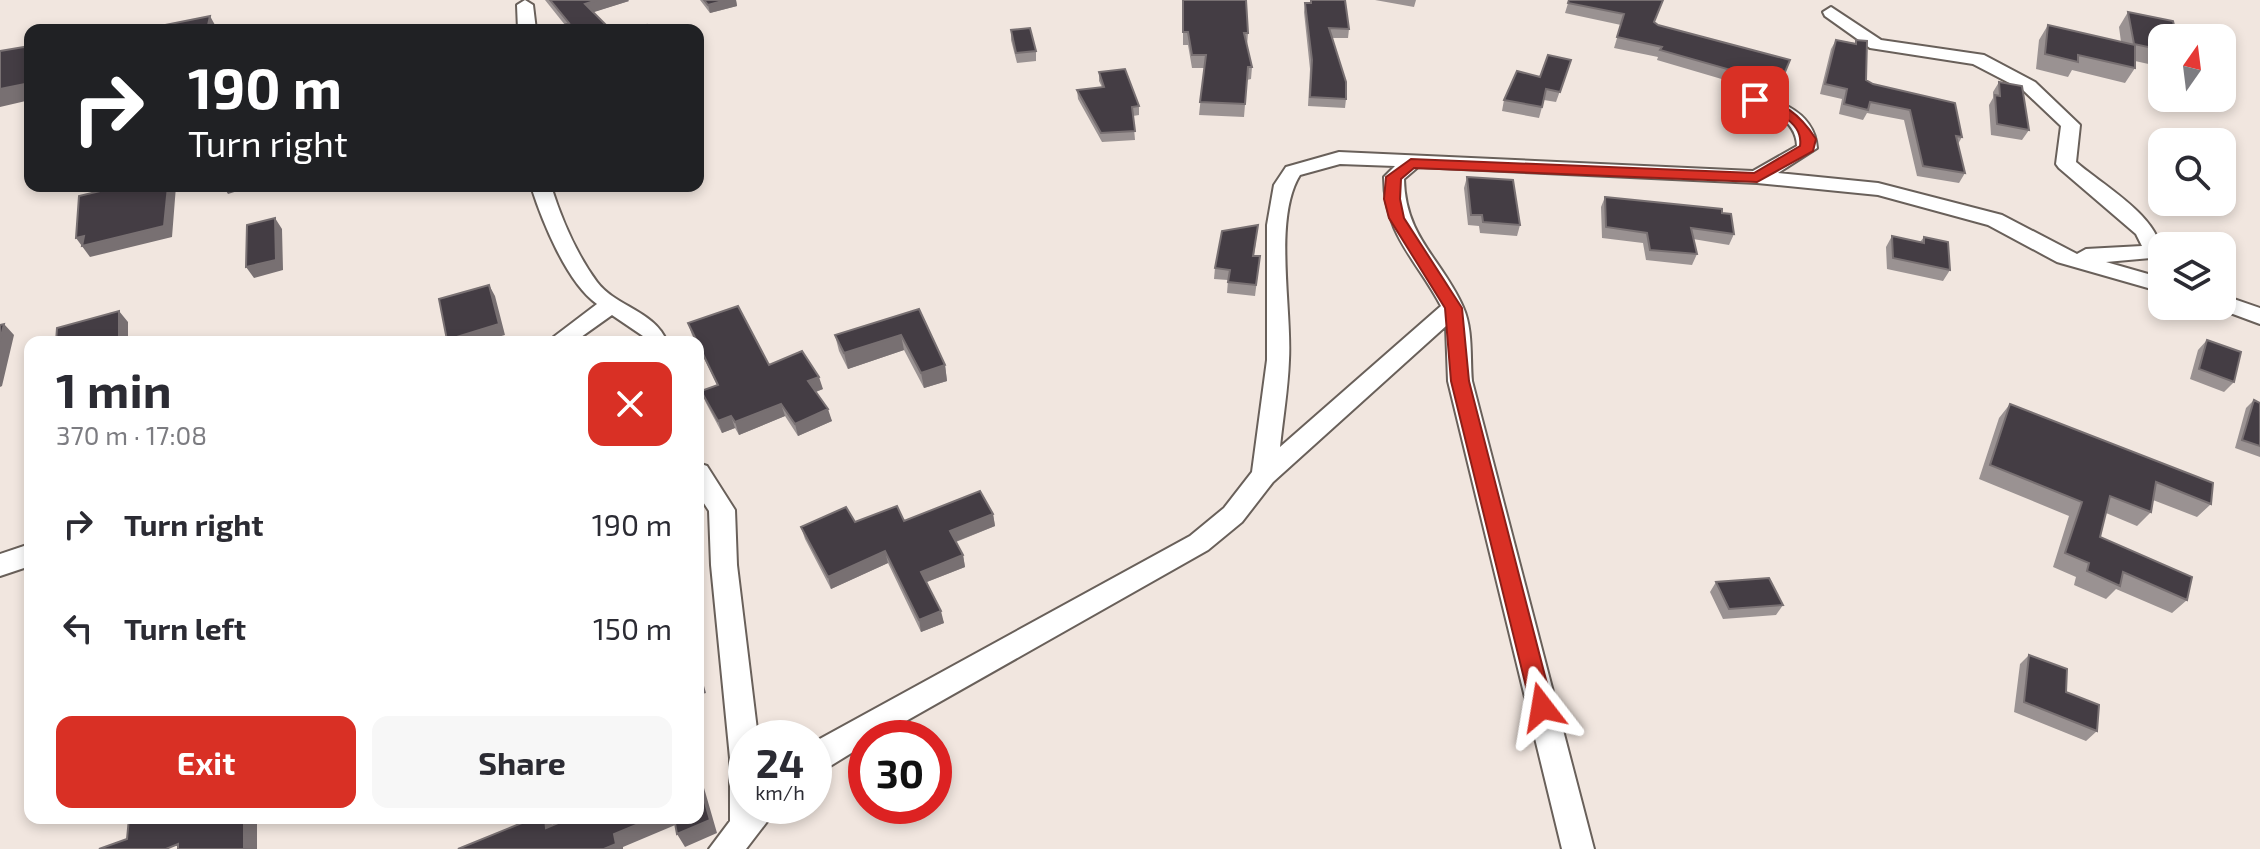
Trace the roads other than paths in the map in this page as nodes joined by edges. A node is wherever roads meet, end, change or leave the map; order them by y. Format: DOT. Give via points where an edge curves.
graph roads {
  1 [pos="525,5"];
  2 [pos="1831,12"];
  3 [pos="527,24"];
  4 [pos="1733,94"];
  5 [pos="1411,164"];
  6 [pos="1757,177"];
  7 [pos="543,192"];
  8 [pos="2064,257"];
  9 [pos="2148,281"];
  10 [pos="613,304"];
  11 [pos="2236,307"];
  12 [pos="1453,308"];
  13 [pos="2260,316"];
  14 [pos="567,336"];
  15 [pos="654,336"];
  16 [pos="1264,475"];
  17 [pos="704,482"];
  18 [pos="24,557"];
  19 [pos="0,565"];
  20 [pos="741,720"];
  21 [pos="832,748"];
  22 [pos="746,824"];
  23 [pos="725,849"];
  24 [pos="1578,849"];
  1 -- 3 [label="street"];
  2 -- 8 [label="street" via="1876,44 1978,59 2029,86 2071,125 2066,164 2144,230 2156,252"];
  4 -- 6 [label="street" via="1776,106 1795,118 1809,139 1807,148"];
  5 -- 6 [label="street"];
  5 -- 12 [label="street" via="1394,177 1397,218"];
  5 -- 16 [label="street" via="1339,158 1293,171 1284,185 1277,225 1278,360"];
  6 -- 8 [label="street" via="1893,193 1995,220"];
  7 -- 10 [label="street" via="590,289"];
  8 -- 9 [label="street"];
  10 -- 14 [label="street"];
  10 -- 15 [label="street"];
  11 -- 13 [label="street"];
  12 -- 16 [label="street"];
  12 -- 24 [label="street" via="1460,381"];
  16 -- 21 [label="street" via="1233,515 1199,543"];
  17 -- 20 [label="street" via="722,510"];
  18 -- 19 [label="street"];
  22 -- 23 [label="street"];
}
